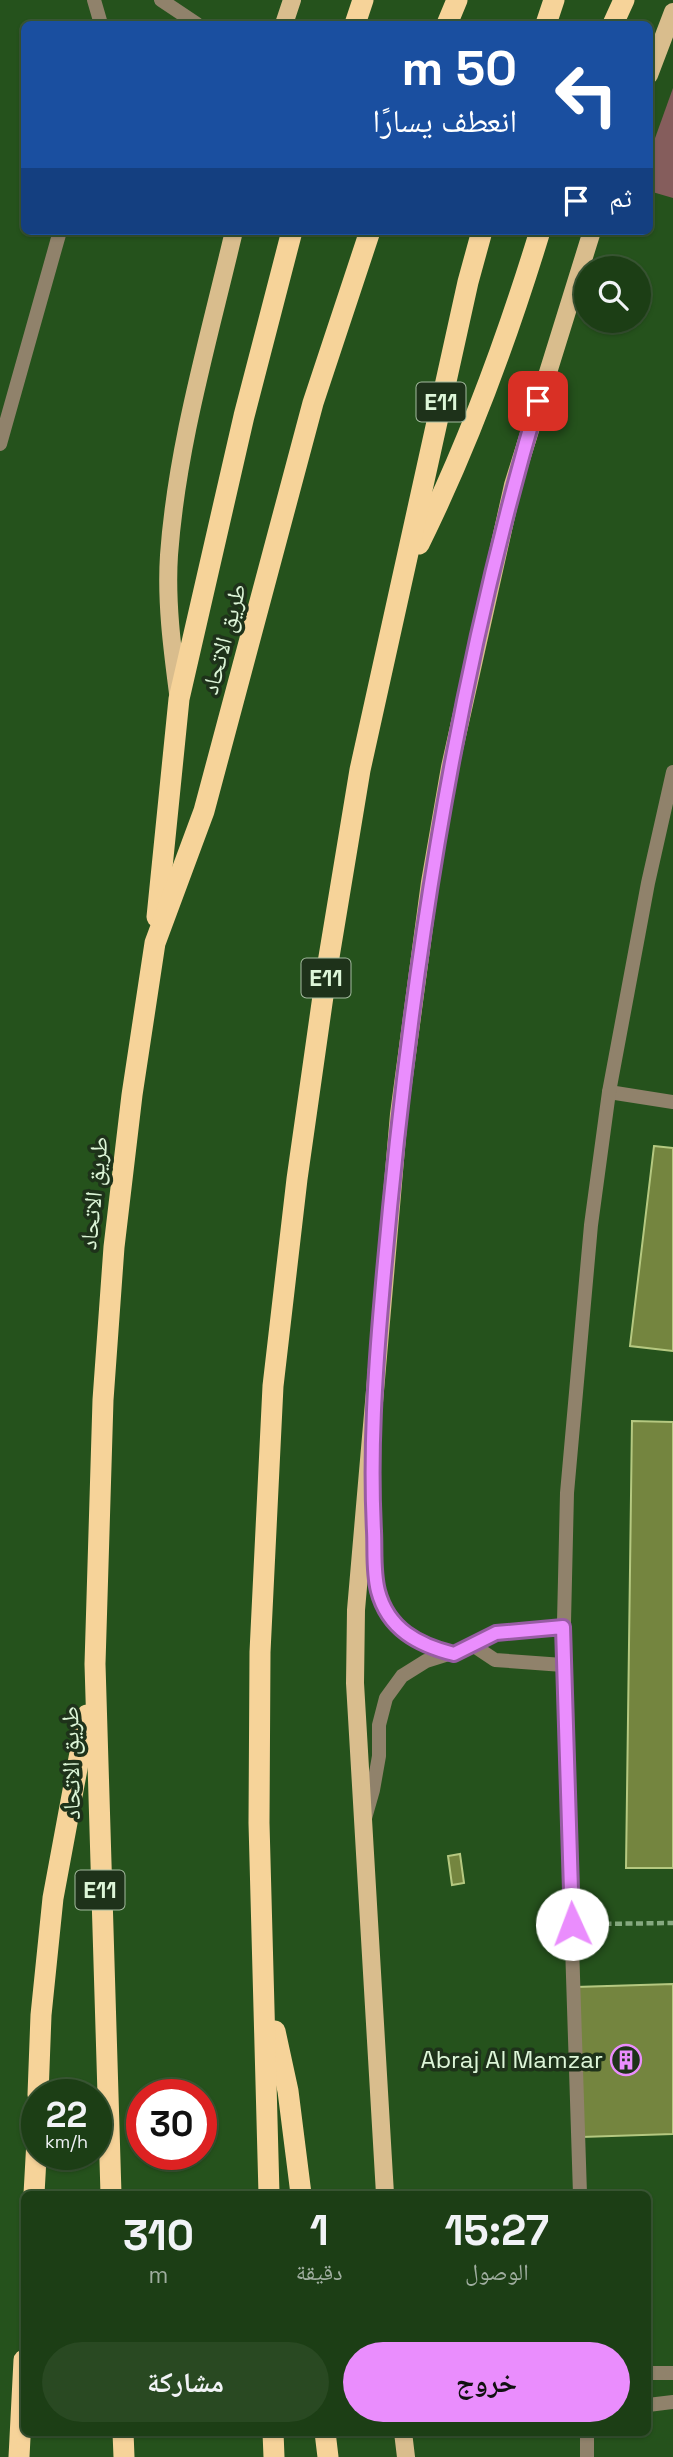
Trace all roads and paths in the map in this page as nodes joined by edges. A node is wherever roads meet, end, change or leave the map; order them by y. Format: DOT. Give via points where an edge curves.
graph roads {
  1 [pos="94,0"];
  2 [pos="161,0"];
  3 [pos="292,0"];
  4 [pos="363,0"];
  5 [pos="457,0"];
  6 [pos="554,0"];
  7 [pos="624,0"];
  8 [pos="673,12"];
  9 [pos="100,21"];
  10 [pos="192,21"];
  11 [pos="285,21"];
  12 [pos="356,21"];
  13 [pos="448,21"];
  14 [pos="547,21"];
  15 [pos="614,21"];
  16 [pos="653,64"];
  17 [pos="59,235"];
  18 [pos="233,235"];
  19 [pos="291,235"];
  20 [pos="369,235"];
  21 [pos="481,235"];
  22 [pos="539,235"];
  23 [pos="592,235"];
  24 [pos="0,444"];
  25 [pos="404,574"];
  26 [pos="179,699"];
  27 [pos="673,772"];
  28 [pos="155,943"];
  29 [pos="609,1092"];
  30 [pos="673,1102"];
  31 [pos="371,1466"];
  32 [pos="563,1627"];
  33 [pos="474,1646"];
  34 [pos="454,1654"];
  35 [pos="95,1664"];
  36 [pos="563,1665"];
  37 [pos="361,1833"];
  38 [pos="673,1923"];
  39 [pos="572,1924"];
  40 [pos="264,1982"];
  41 [pos="39,2079"];
  42 [pos="35,2170"];
  43 [pos="34,2191"];
  44 [pos="111,2191"];
  45 [pos="269,2191"];
  46 [pos="301,2191"];
  47 [pos="385,2191"];
  48 [pos="580,2191"];
  49 [pos="651,2372"];
  50 [pos="673,2373"];
  51 [pos="673,2402"];
  52 [pos="651,2406"];
  53 [pos="21,2418"];
  54 [pos="123,2436"];
  55 [pos="273,2436"];
  56 [pos="325,2436"];
  57 [pos="403,2436"];
  58 [pos="587,2436"];
  59 [pos="19,2457"];
  60 [pos="124,2457"];
  61 [pos="274,2457"];
  62 [pos="328,2457"];
  63 [pos="406,2457"];
  64 [pos="587,2457"];
  1 -- 9 [label="street"];
  2 -- 10 [label="street"];
  3 -- 11 [label="main road"];
  4 -- 12 [label="highway"];
  5 -- 13 [label="highway"];
  6 -- 14 [label="highway"];
  7 -- 15 [label="highway"];
  8 -- 16 [label="main road"];
  17 -- 24 [label="street"];
  18 -- 26 [label="main road" via="176,486 169,557 170,629"];
  19 -- 26 [label="highway"];
  20 -- 28 [label="highway, طريق الاتحاد / E11" via="313,403 204,811"];
  21 -- 25 [label="highway, E11"];
  22 -- 25 [label="highway" via="470,432"];
  23 -- 31 [label="main road" via="513,485 429,882 399,1114 377,1340"];
  25 -- 40 [label="highway, E11" via="360,770 326,975 274,1386 260,1652"];
  26 -- 28 [label="highway"];
  27 -- 29 [label="street"];
  28 -- 35 [label="highway, طريق الاتحاد / E11" via="114,1247 103,1400"];
  29 -- 30 [label="street"];
  29 -- 32 [label="street" via="577,1359"];
  31 -- 34 [label="street" via="377,1589 387,1613 403,1633 425,1647"];
  31 -- 37 [label="main road" via="356,1622"];
  32 -- 33 [label="street" via="508,1630"];
  32 -- 36 [label="street"];
  33 -- 34 [label="street"];
  33 -- 36 [label="street" via="495,1660"];
  34 -- 37 [label="street" via="402,1676 386,1698 373,1790"];
  35 -- 41 [label="highway" via="53,1898"];
  35 -- 44 [label="highway, طريق الاتحاد / E11"];
  36 -- 39 [label="street"];
  37 -- 47 [label="main road"];
  38 -- 39 [label="path"];
  39 -- 48 [label="street"];
  40 -- 45 [label="highway, E11"];
  40 -- 46 [label="highway" via="288,2091"];
  42 -- 43 [label="highway"];
  49 -- 50 [label="street"];
  51 -- 52 [label="street"];
  53 -- 59 [label="highway"];
  54 -- 60 [label="highway"];
  55 -- 61 [label="highway"];
  56 -- 62 [label="highway"];
  57 -- 63 [label="main road"];
  58 -- 64 [label="street"];
}
